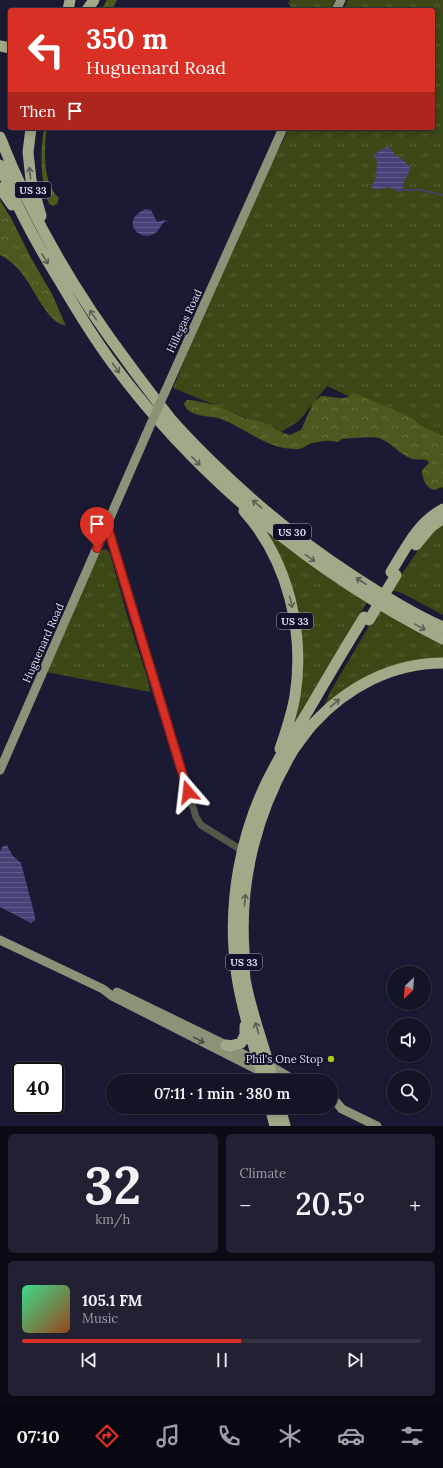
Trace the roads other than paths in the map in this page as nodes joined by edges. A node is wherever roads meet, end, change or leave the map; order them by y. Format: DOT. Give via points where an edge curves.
graph roads {
  1 [pos="31,130"];
  2 [pos="282,130"];
  3 [pos="0,137"];
  4 [pos="0,165"];
  5 [pos="0,188"];
  6 [pos="26,225"];
  7 [pos="53,250"];
  8 [pos="215,480"];
  9 [pos="443,509"];
  10 [pos="443,518"];
  11 [pos="107,525"];
  12 [pos="393,574"];
  13 [pos="366,619"];
  14 [pos="431,622"];
  15 [pos="443,623"];
  16 [pos="443,627"];
  17 [pos="443,639"];
  18 [pos="443,663"];
  19 [pos="291,753"];
  20 [pos="275,766"];
  21 [pos="0,770"];
  22 [pos="243,850"];
  23 [pos="0,940"];
  24 [pos="103,989"];
  25 [pos="245,1019"];
  26 [pos="226,1045"];
  27 [pos="268,1074"];
  28 [pos="338,1104"];
  29 [pos="342,1109"];
  30 [pos="338,1110"];
  31 [pos="272,1114"];
  32 [pos="282,1114"];
  33 [pos="286,1114"];
  34 [pos="275,1126"];
  35 [pos="285,1126"];
  36 [pos="377,1126"];
  7 -- 1 [label="highway, US 33, one-way" via="38,209 31,180 28,152"];
  2 -- 11 [label="main road, Hillegas Road, bridge"];
  3 -- 7 [label="highway, US 30" via="27,200"];
  4 -- 6 [label="highway, US 33"];
  5 -- 6 [label="highway, US 30"];
  6 -- 8 [label="highway, US 30, one-way" via="74,307 113,364 157,419"];
  14 -- 7 [label="highway, US 30, one-way" via="367,585 311,547 255,502 213,462 171,419 118,350 87,306"];
  8 -- 17 [label="highway, US 30, one-way" via="327,570 393,612"];
  8 -- 20 [label="highway, US 33, one-way" via="249,517 265,540 278,566 292,607 298,656 296,687 289,722"];
  9 -- 12 [label="highway" via="416,531"];
  10 -- 12 [label="highway, US 33" via="422,535"];
  11 -- 21 [label="main road, Huguenard Road"];
  11 -- 22 [label="street" via="196,817 201,825"];
  12 -- 13 [label="highway, US 33, bridge"];
  13 -- 19 [label="highway, US 33"];
  13 -- 20 [label="highway"];
  14 -- 15 [label="highway"];
  14 -- 16 [label="highway, US 30"];
  19 -- 18 [label="highway, one-way" via="327,710 359,686 394,670"];
  27 -- 19 [label="highway, US 33, one-way" via="245,977 242,929 250,856 256,832"];
  20 -- 22 [label="highway, US 33" via="260,799"];
  22 -- 25 [label="highway, US 33" via="236,884 233,928 237,977"];
  23 -- 24 [label="main road"];
  24 -- 26 [label="main road" via="114,990"];
  24 -- 27 [label="main road, one-way" via="112,996"];
  25 -- 26 [label="highway" via="243,1041 236,1045"];
  25 -- 27 [label="highway, US 33"];
  26 -- 27 [label="main road"];
  28 -- 29 [label="main road"];
  29 -- 30 [label="main road"];
  29 -- 36 [label="main road"];
  31 -- 34 [label="highway"];
  32 -- 35 [label="highway"];
  33 -- 35 [label="highway"];
}
